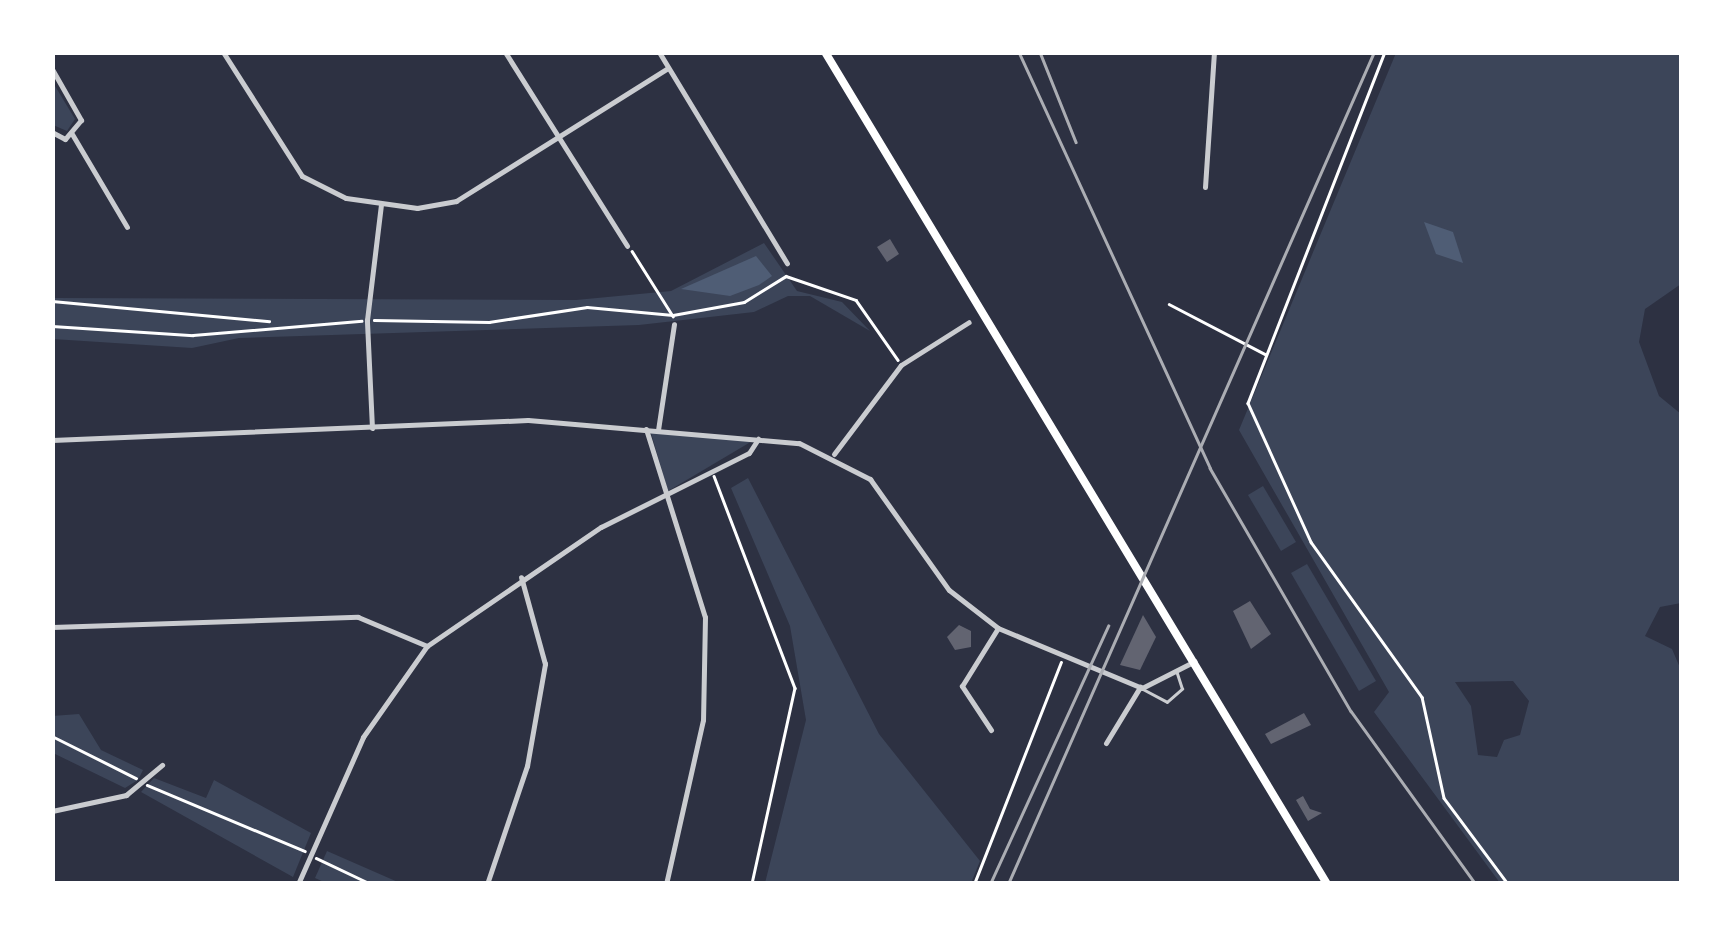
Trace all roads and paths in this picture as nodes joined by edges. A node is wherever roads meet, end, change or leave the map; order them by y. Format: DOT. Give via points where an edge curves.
graph roads {
  1 [pos="223,52"];
  2 [pos="505,52"];
  3 [pos="659,52"];
  4 [pos="825,52"];
  5 [pos="1214,52"];
  6 [pos="1386,52"];
  7 [pos="668,68"];
  8 [pos="52,69"];
  9 [pos="52,132"];
  10 [pos="72,134"];
  11 [pos="558,140"];
  12 [pos="1205,187"];
  13 [pos="381,204"];
  14 [pos="127,227"];
  15 [pos="628,246"];
  16 [pos="787,263"];
  17 [pos="52,301"];
  18 [pos="1170,304"];
  19 [pos="673,315"];
  20 [pos="367,320"];
  21 [pos="276,322"];
  22 [pos="969,322"];
  23 [pos="674,324"];
  24 [pos="52,326"];
  25 [pos="1266,355"];
  26 [pos="901,366"];
  27 [pos="372,428"];
  28 [pos="646,429"];
  29 [pos="658,430"];
  30 [pos="758,438"];
  31 [pos="52,440"];
  32 [pos="834,455"];
  33 [pos="712,473"];
  34 [pos="665,495"];
  35 [pos="521,578"];
  36 [pos="52,627"];
  37 [pos="998,628"];
  38 [pos="427,646"];
  39 [pos="1063,656"];
  40 [pos="1196,661"];
  41 [pos="1176,672"];
  42 [pos="1141,687"];
  43 [pos="991,730"];
  44 [pos="52,736"];
  45 [pos="1106,743"];
  46 [pos="162,765"];
  47 [pos="142,782"];
  48 [pos="52,811"];
  49 [pos="312,855"];
  50 [pos="298,884"];
  51 [pos="371,884"];
  52 [pos="488,884"];
  53 [pos="666,884"];
  54 [pos="752,884"];
  55 [pos="974,884"];
  56 [pos="1327,884"];
  57 [pos="1508,884"];
  1 -- 13 [label="street" via="302,176"];
  2 -- 11 [label="street"];
  3 -- 7 [label="street"];
  4 -- 40 [label="main road"];
  5 -- 12 [label="street"];
  6 -- 25 [label="path"];
  7 -- 11 [label="street"];
  7 -- 16 [label="street"];
  8 -- 10 [label="street" via="78,110"];
  9 -- 10 [label="street"];
  10 -- 14 [label="street"];
  11 -- 13 [label="street" via="451,204"];
  11 -- 15 [label="street"];
  13 -- 20 [label="street"];
  15 -- 19 [label="path"];
  17 -- 21 [label="path"];
  18 -- 25 [label="path"];
  19 -- 20 [label="path" via="588,308 489,322"];
  19 -- 26 [label="path" via="744,302 786,276 856,300"];
  20 -- 21 [label="path"];
  20 -- 27 [label="street"];
  21 -- 24 [label="path" via="192,335"];
  22 -- 26 [label="street"];
  23 -- 29 [label="street"];
  25 -- 57 [label="path" via="1248,404 1270,454 1311,542 1422,697 1432,773"];
  26 -- 32 [label="street"];
  27 -- 28 [label="street" via="550,420"];
  27 -- 31 [label="street"];
  28 -- 29 [label="street"];
  28 -- 34 [label="street"];
  29 -- 30 [label="street"];
  30 -- 32 [label="street"];
  30 -- 33 [label="street"];
  32 -- 37 [label="street" via="870,479 949,590"];
  33 -- 34 [label="street"];
  33 -- 54 [label="path" via="795,688"];
  34 -- 35 [label="street"];
  34 -- 53 [label="street" via="705,617 706,666 692,784"];
  35 -- 38 [label="street"];
  35 -- 52 [label="street" via="545,664 526,766"];
  36 -- 38 [label="street" via="358,618"];
  37 -- 39 [label="street"];
  37 -- 43 [label="street" via="962,686"];
  38 -- 49 [label="street" via="371,722"];
  39 -- 42 [label="street"];
  39 -- 55 [label="path"];
  40 -- 41 [label="street"];
  40 -- 56 [label="main road"];
  41 -- 42 [label="street"];
  41 -- 42 [label="lane" via="1182,689 1167,702"];
  42 -- 45 [label="street"];
  44 -- 47 [label="path"];
  46 -- 47 [label="street"];
  47 -- 48 [label="street" via="116,798"];
  47 -- 49 [label="path"];
  49 -- 50 [label="street"];
  49 -- 51 [label="path"];
}
